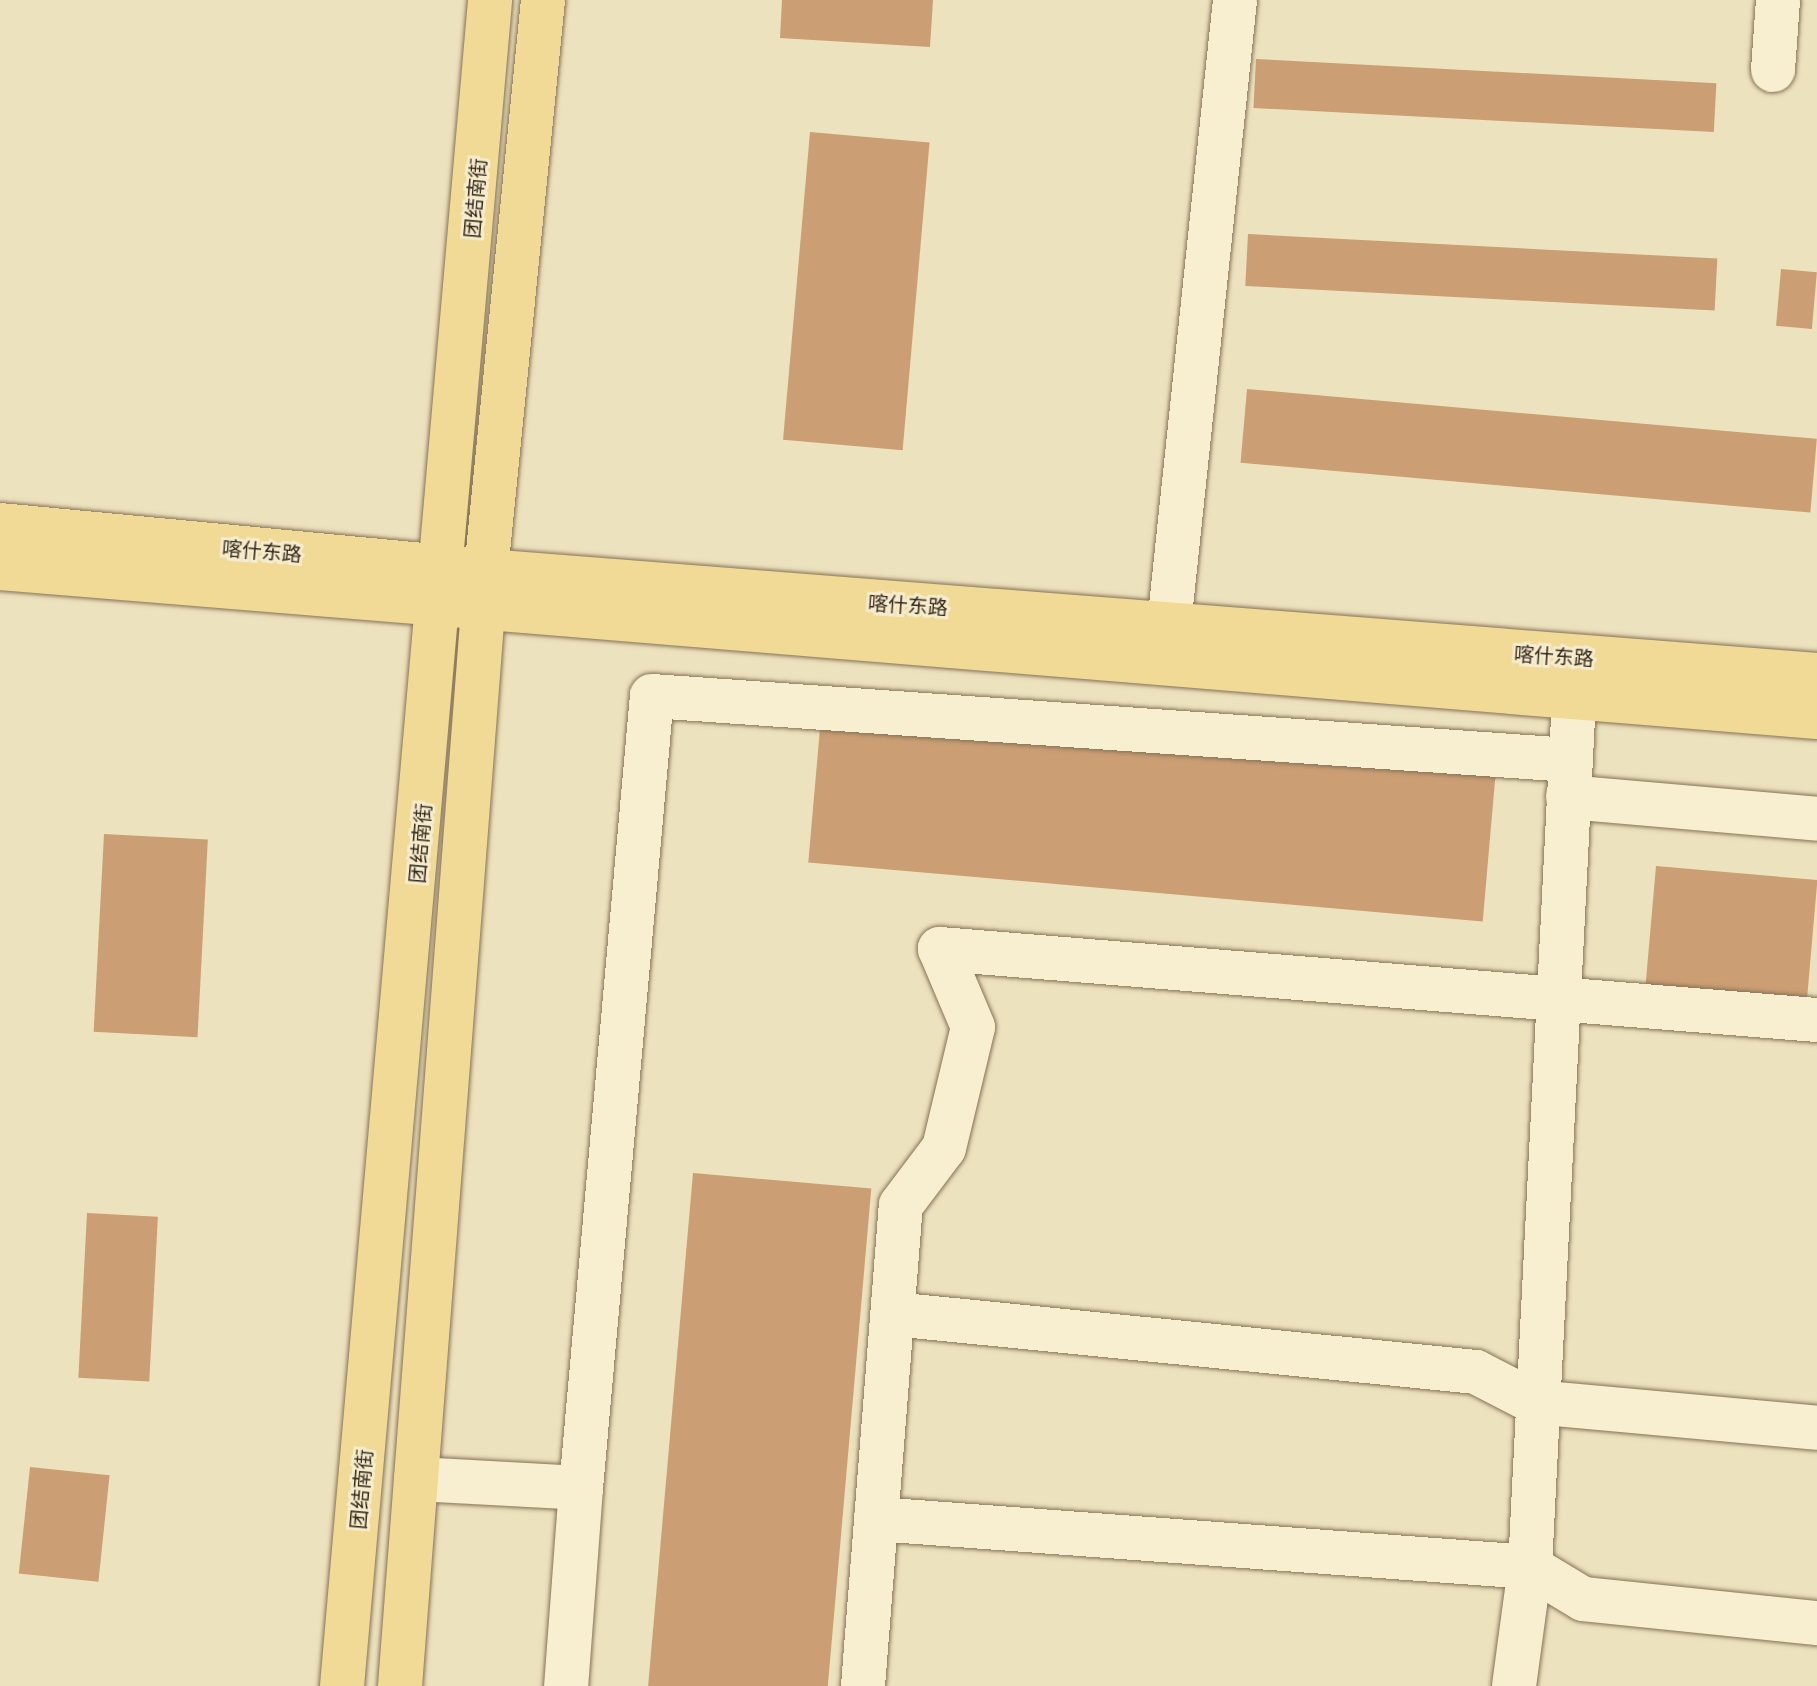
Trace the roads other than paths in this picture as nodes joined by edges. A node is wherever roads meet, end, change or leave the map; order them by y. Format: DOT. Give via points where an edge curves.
graph roads {
  1 [pos="490,0"];
  2 [pos="543,0"];
  3 [pos="1235,0"];
  4 [pos="1778,0"];
  5 [pos="1773,70"];
  6 [pos="0,525"];
  7 [pos="0,568"];
  8 [pos="463,590"];
  9 [pos="1169,625"];
  10 [pos="1817,675"];
  11 [pos="1574,698"];
  12 [pos="1817,717"];
  13 [pos="1569,778"];
  14 [pos="1817,819"];
  15 [pos="1557,995"];
  16 [pos="1817,1020"];
  17 [pos="893,1314"];
  18 [pos="1534,1402"];
  19 [pos="1817,1428"];
  20 [pos="416,1479"];
  21 [pos="581,1488"];
  22 [pos="876,1519"];
  23 [pos="1530,1567"];
  24 [pos="1817,1623"];
  25 [pos="342,1686"];
  26 [pos="400,1686"];
  27 [pos="566,1686"];
  28 [pos="863,1686"];
  29 [pos="1514,1686"];
  1 -- 8 [label="main road, 团结南街"];
  2 -- 8 [label="main road"];
  3 -- 9 [label="street"];
  4 -- 5 [label="street"];
  6 -- 8 [label="main road, 喀什东路"];
  7 -- 8 [label="main road, 喀什东路"];
  8 -- 9 [label="main road, 喀什东路"];
  8 -- 11 [label="main road, 喀什东路"];
  8 -- 20 [label="main road"];
  8 -- 25 [label="main road, 团结南街"];
  9 -- 10 [label="main road, 喀什东路"];
  11 -- 12 [label="main road, 喀什东路"];
  11 -- 13 [label="street"];
  13 -- 14 [label="street"];
  13 -- 15 [label="street"];
  13 -- 21 [label="street" via="652,696"];
  15 -- 16 [label="street"];
  15 -- 17 [label="street" via="940,949 973,1027 944,1148 901,1205"];
  15 -- 18 [label="street"];
  17 -- 18 [label="street" via="1476,1372"];
  17 -- 22 [label="street"];
  18 -- 19 [label="street"];
  18 -- 23 [label="street"];
  20 -- 21 [label="street"];
  20 -- 26 [label="main road"];
  21 -- 27 [label="street"];
  22 -- 23 [label="street"];
  22 -- 28 [label="street"];
  23 -- 24 [label="street" via="1583,1599"];
  23 -- 29 [label="street"];
}
